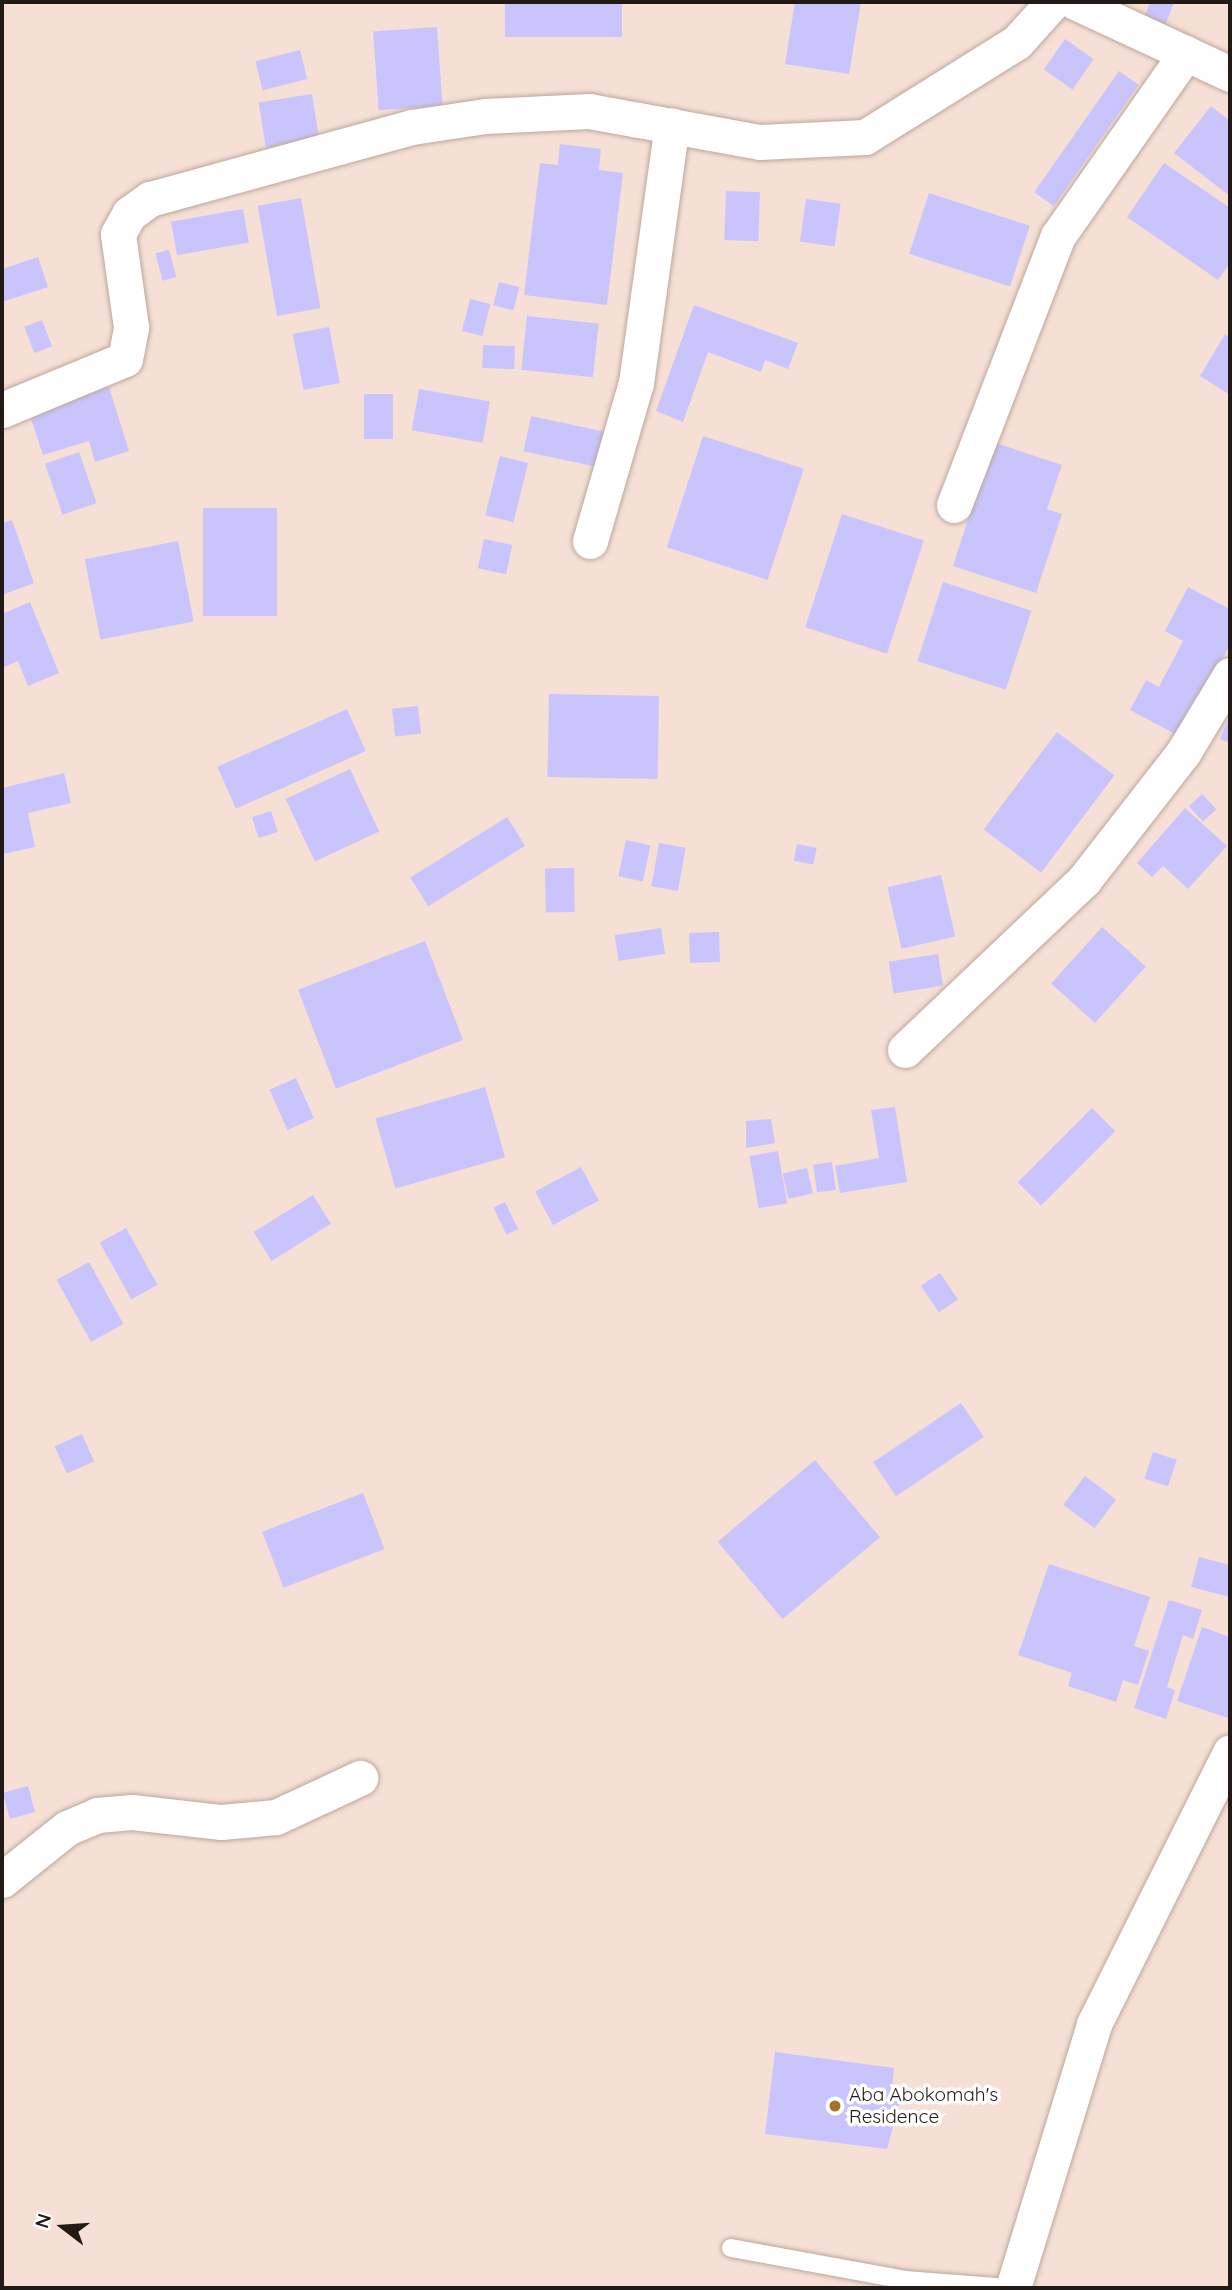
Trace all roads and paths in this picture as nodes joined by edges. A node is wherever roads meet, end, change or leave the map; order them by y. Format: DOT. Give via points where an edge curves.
graph roads {
  1 [pos="1053,2"];
  2 [pos="1075,2"];
  3 [pos="1186,53"];
  4 [pos="1230,74"];
  5 [pos="672,125"];
  6 [pos="2,410"];
  7 [pos="954,505"];
  8 [pos="590,541"];
  9 [pos="1230,675"];
  10 [pos="905,1050"];
  11 [pos="1230,1752"];
  12 [pos="360,1778"];
  13 [pos="2,1880"];
  14 [pos="731,2248"];
  15 [pos="1011,2288"];
  1 -- 5 [label="street" via="1017,42 865,137 760,142"];
  2 -- 3 [label="street"];
  3 -- 4 [label="street"];
  3 -- 7 [label="street" via="1058,236"];
  5 -- 6 [label="street" via="589,111 485,116 412,127 150,199 129,214 118,234 131,327 125,359"];
  5 -- 8 [label="street" via="636,383"];
  9 -- 10 [label="street" via="1183,753 1084,880"];
  11 -- 15 [label="street" via="1094,2024"];
  12 -- 13 [label="street" via="276,1817 222,1822 132,1812 97,1815 66,1828"];
  14 -- 15 [label="lane" via="905,2280"];
}
